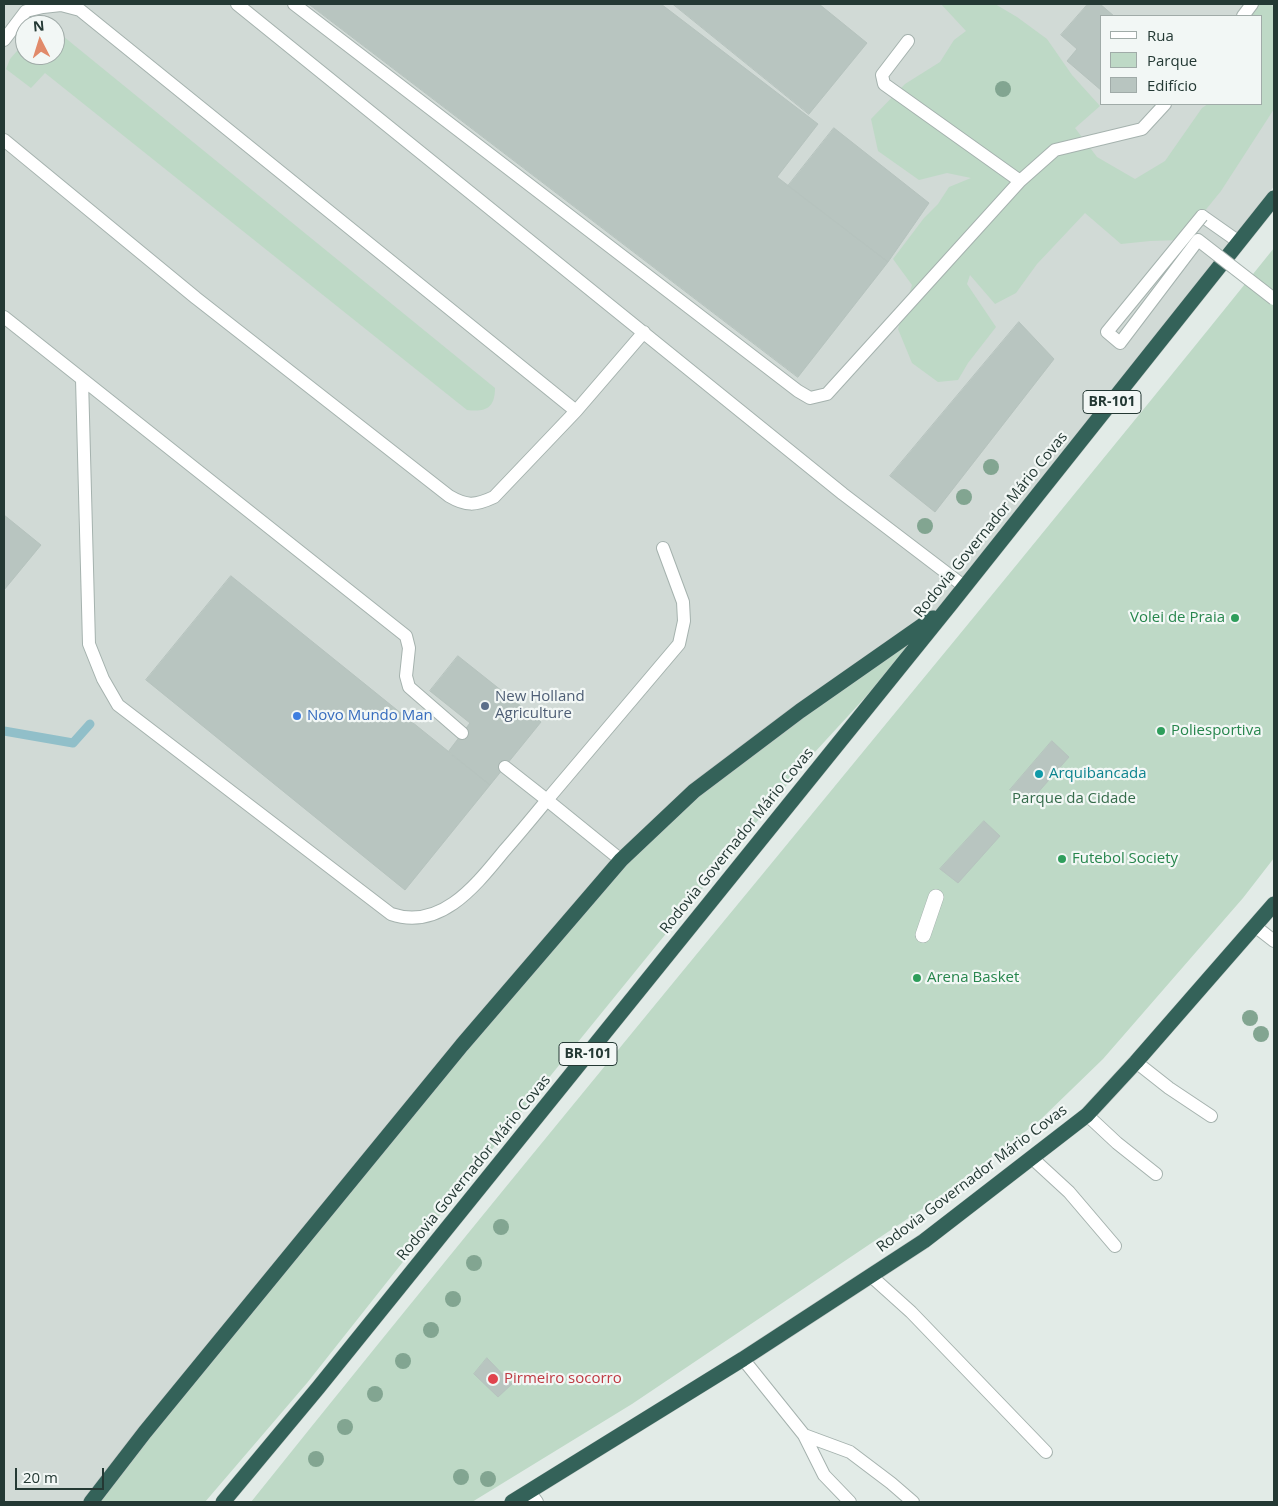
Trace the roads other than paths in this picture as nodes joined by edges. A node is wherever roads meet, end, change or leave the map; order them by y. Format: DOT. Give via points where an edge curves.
graph roads {
  1 [pos="237,4"];
  2 [pos="294,4"];
  3 [pos="1252,4"];
  4 [pos="1244,15"];
  5 [pos="4,40"];
  6 [pos="908,41"];
  7 [pos="1164,105"];
  8 [pos="4,140"];
  9 [pos="1020,181"];
  10 [pos="1274,198"];
  11 [pos="1239,242"];
  12 [pos="1274,299"];
  13 [pos="4,318"];
  14 [pos="644,332"];
  15 [pos="82,379"];
  16 [pos="576,411"];
  17 [pos="663,548"];
  18 [pos="965,587"];
  19 [pos="950,605"];
  20 [pos="462,733"];
  21 [pos="505,767"];
  22 [pos="547,800"];
  23 [pos="621,860"];
  24 [pos="936,897"];
  25 [pos="1274,904"];
  26 [pos="1256,927"];
  27 [pos="924,935"];
  28 [pos="1274,941"];
  29 [pos="1136,1062"];
  30 [pos="1087,1114"];
  31 [pos="1211,1116"];
  32 [pos="1032,1158"];
  33 [pos="1156,1174"];
  34 [pos="1115,1246"];
  35 [pos="870,1276"];
  36 [pos="743,1359"];
  37 [pos="804,1435"];
  38 [pos="1046,1452"];
  39 [pos="533,1497"];
  40 [pos="91,1502"];
  41 [pos="223,1502"];
  42 [pos="512,1502"];
  43 [pos="850,1502"];
  44 [pos="913,1502"];
  1 -- 14 [label="lane"];
  2 -- 9 [label="lane" via="798,392 810,398 827,394"];
  3 -- 4 [label="lane"];
  5 -- 16 [label="lane" via="26,12 61,5 80,10"];
  6 -- 9 [label="lane" via="882,75 884,84"];
  7 -- 9 [label="lane" via="1142,129 1055,150"];
  8 -- 16 [label="lane" via="196,298 460,503 477,503 494,497"];
  10 -- 11 [label="highway, Rodovia Governador Mário Covas / BR-101"];
  11 -- 12 [label="lane, bridge" via="1202,216 1107,332 1120,343 1198,240"];
  11 -- 18 [label="highway, Rodovia Governador Mário Covas / BR-101"];
  13 -- 15 [label="lane"];
  14 -- 16 [label="lane"];
  14 -- 18 [label="lane" via="843,494"];
  15 -- 20 [label="lane" via="406,636 409,687"];
  15 -- 22 [label="lane" via="89,644 102,680 118,705 391,914 402,918 427,916 459,900 475,886"];
  17 -- 22 [label="lane" via="683,602 680,644"];
  18 -- 19 [label="highway, Rodovia Governador Mário Covas / BR-101"];
  19 -- 23 [label="highway" via="694,791"];
  19 -- 41 [label="highway, Rodovia Governador Mário Covas / BR-101"];
  21 -- 22 [label="lane"];
  22 -- 23 [label="lane"];
  23 -- 40 [label="highway" via="462,1045"];
  24 -- 27 [label="street"];
  25 -- 26 [label="highway, Rodovia Governador Mário Covas"];
  26 -- 28 [label="lane"];
  26 -- 29 [label="highway, Rodovia Governador Mário Covas"];
  29 -- 30 [label="highway, Rodovia Governador Mário Covas"];
  29 -- 31 [label="lane"];
  30 -- 32 [label="highway, Rodovia Governador Mário Covas"];
  30 -- 33 [label="lane"];
  32 -- 34 [label="lane" via="1069,1192"];
  32 -- 35 [label="highway, Rodovia Governador Mário Covas" via="924,1241"];
  35 -- 36 [label="highway, Rodovia Governador Mário Covas"];
  35 -- 38 [label="lane" via="911,1312"];
  36 -- 37 [label="lane"];
  36 -- 39 [label="highway, Rodovia Governador Mário Covas"];
  37 -- 43 [label="lane" via="824,1475"];
  37 -- 44 [label="lane" via="850,1452"];
  39 -- 42 [label="highway, Rodovia Governador Mário Covas"];
}
